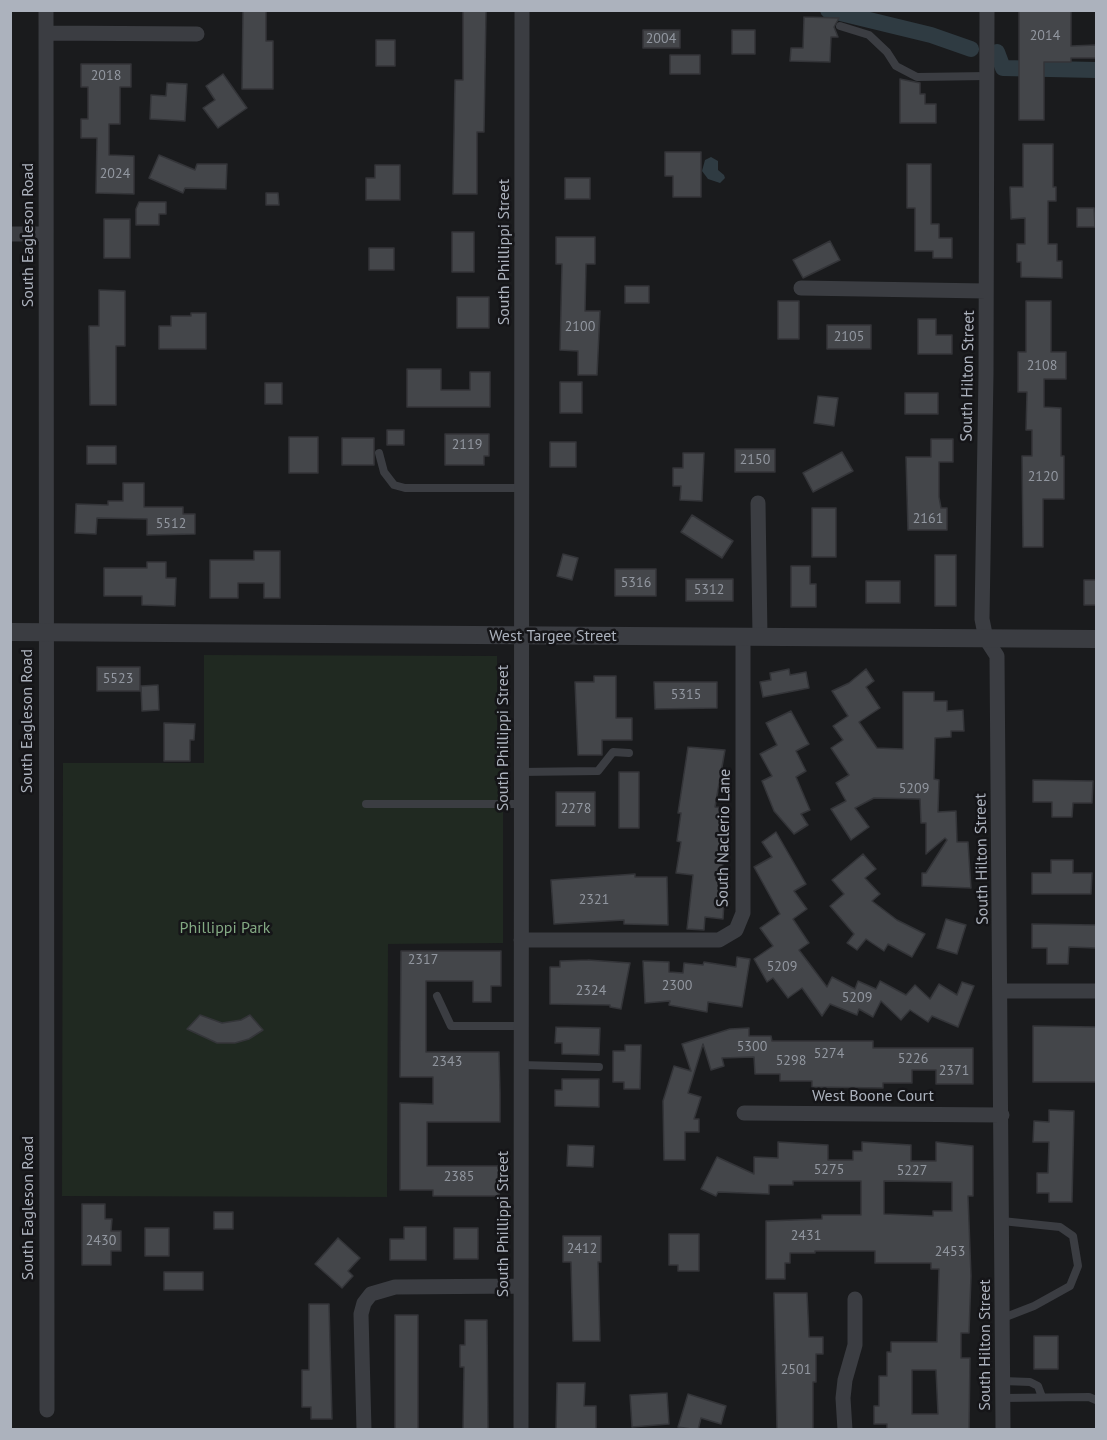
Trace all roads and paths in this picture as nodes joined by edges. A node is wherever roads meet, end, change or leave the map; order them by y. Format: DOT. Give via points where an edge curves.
graph roads {
  1 [pos="46,10"];
  2 [pos="522,10"];
  3 [pos="987,10"];
  4 [pos="840,26"];
  5 [pos="45,33"];
  6 [pos="197,34"];
  7 [pos="987,76"];
  8 [pos="10,234"];
  9 [pos="45,234"];
  10 [pos="801,288"];
  11 [pos="986,291"];
  12 [pos="379,453"];
  13 [pos="522,488"];
  14 [pos="758,503"];
  15 [pos="10,632"];
  16 [pos="45,632"];
  17 [pos="522,636"];
  18 [pos="752,637"];
  19 [pos="986,639"];
  20 [pos="1096,639"];
  21 [pos="629,753"];
  22 [pos="522,772"];
  23 [pos="366,804"];
  24 [pos="522,804"];
  25 [pos="521,940"];
  26 [pos="1001,991"];
  27 [pos="1096,991"];
  28 [pos="437,996"];
  29 [pos="521,1026"];
  30 [pos="521,1065"];
  31 [pos="599,1067"];
  32 [pos="744,1113"];
  33 [pos="1002,1115"];
  34 [pos="1002,1221"];
  35 [pos="521,1286"];
  36 [pos="855,1299"];
  37 [pos="1003,1318"];
  38 [pos="1003,1381"];
  39 [pos="1042,1397"];
  40 [pos="1003,1398"];
  41 [pos="1096,1400"];
  42 [pos="47,1410"];
  43 [pos="364,1430"];
  44 [pos="521,1430"];
  45 [pos="845,1430"];
  46 [pos="1003,1430"];
  1 -- 5 [label="street, South Eagleson Road"];
  2 -- 13 [label="street, South Phillippi Street"];
  3 -- 7 [label="street, South Hilton Street"];
  4 -- 7 [label="lane" via="869,35 896,66 916,77"];
  5 -- 6 [label="street"];
  5 -- 9 [label="street, South Eagleson Road"];
  7 -- 11 [label="street, South Hilton Street"];
  8 -- 9 [label="street"];
  9 -- 16 [label="street, South Eagleson Road"];
  10 -- 11 [label="street, South Hilton Street"];
  11 -- 19 [label="street, South Hilton Street" via="982,619"];
  12 -- 13 [label="lane" via="384,472 394,485 405,488"];
  13 -- 17 [label="street, South Phillippi Street"];
  14 -- 18 [label="street, South Naclerio Lane"];
  15 -- 16 [label="street, West Targee Street"];
  16 -- 17 [label="street, West Targee Street"];
  16 -- 42 [label="street, South Eagleson Road"];
  17 -- 18 [label="street, West Targee Street"];
  17 -- 22 [label="street, South Phillippi Street"];
  18 -- 19 [label="street, West Targee Street"];
  18 -- 25 [label="street, South Naclerio Lane" via="743,913 736,930 719,940"];
  19 -- 20 [label="street, West Targee Street"];
  19 -- 26 [label="street, South Hilton Street" via="997,656"];
  21 -- 22 [label="lane" via="613,752 598,771"];
  22 -- 24 [label="street, South Phillippi Street"];
  23 -- 24 [label="lane"];
  24 -- 25 [label="street, South Phillippi Street"];
  25 -- 29 [label="street, South Phillippi Street"];
  26 -- 27 [label="street"];
  26 -- 33 [label="street, South Hilton Street"];
  28 -- 29 [label="lane" via="451,1026"];
  29 -- 30 [label="street, South Phillippi Street"];
  30 -- 31 [label="lane"];
  30 -- 35 [label="street, South Phillippi Street"];
  32 -- 33 [label="street, West Boone Court"];
  33 -- 34 [label="street, South Hilton Street"];
  34 -- 37 [label="street, South Hilton Street"];
  34 -- 37 [label="lane" via="1060,1227 1073,1236 1078,1266 1070,1286"];
  35 -- 43 [label="street" via="395,1287 371,1294 361,1314"];
  35 -- 44 [label="street, South Phillippi Street"];
  36 -- 45 [label="street" via="855,1345 843,1398"];
  37 -- 38 [label="street, South Hilton Street"];
  38 -- 39 [label="lane" via="1030,1382 1038,1386"];
  38 -- 40 [label="street, South Hilton Street"];
  39 -- 40 [label="lane"];
  39 -- 41 [label="lane" via="1089,1396"];
  40 -- 46 [label="street, South Hilton Street"];
}
